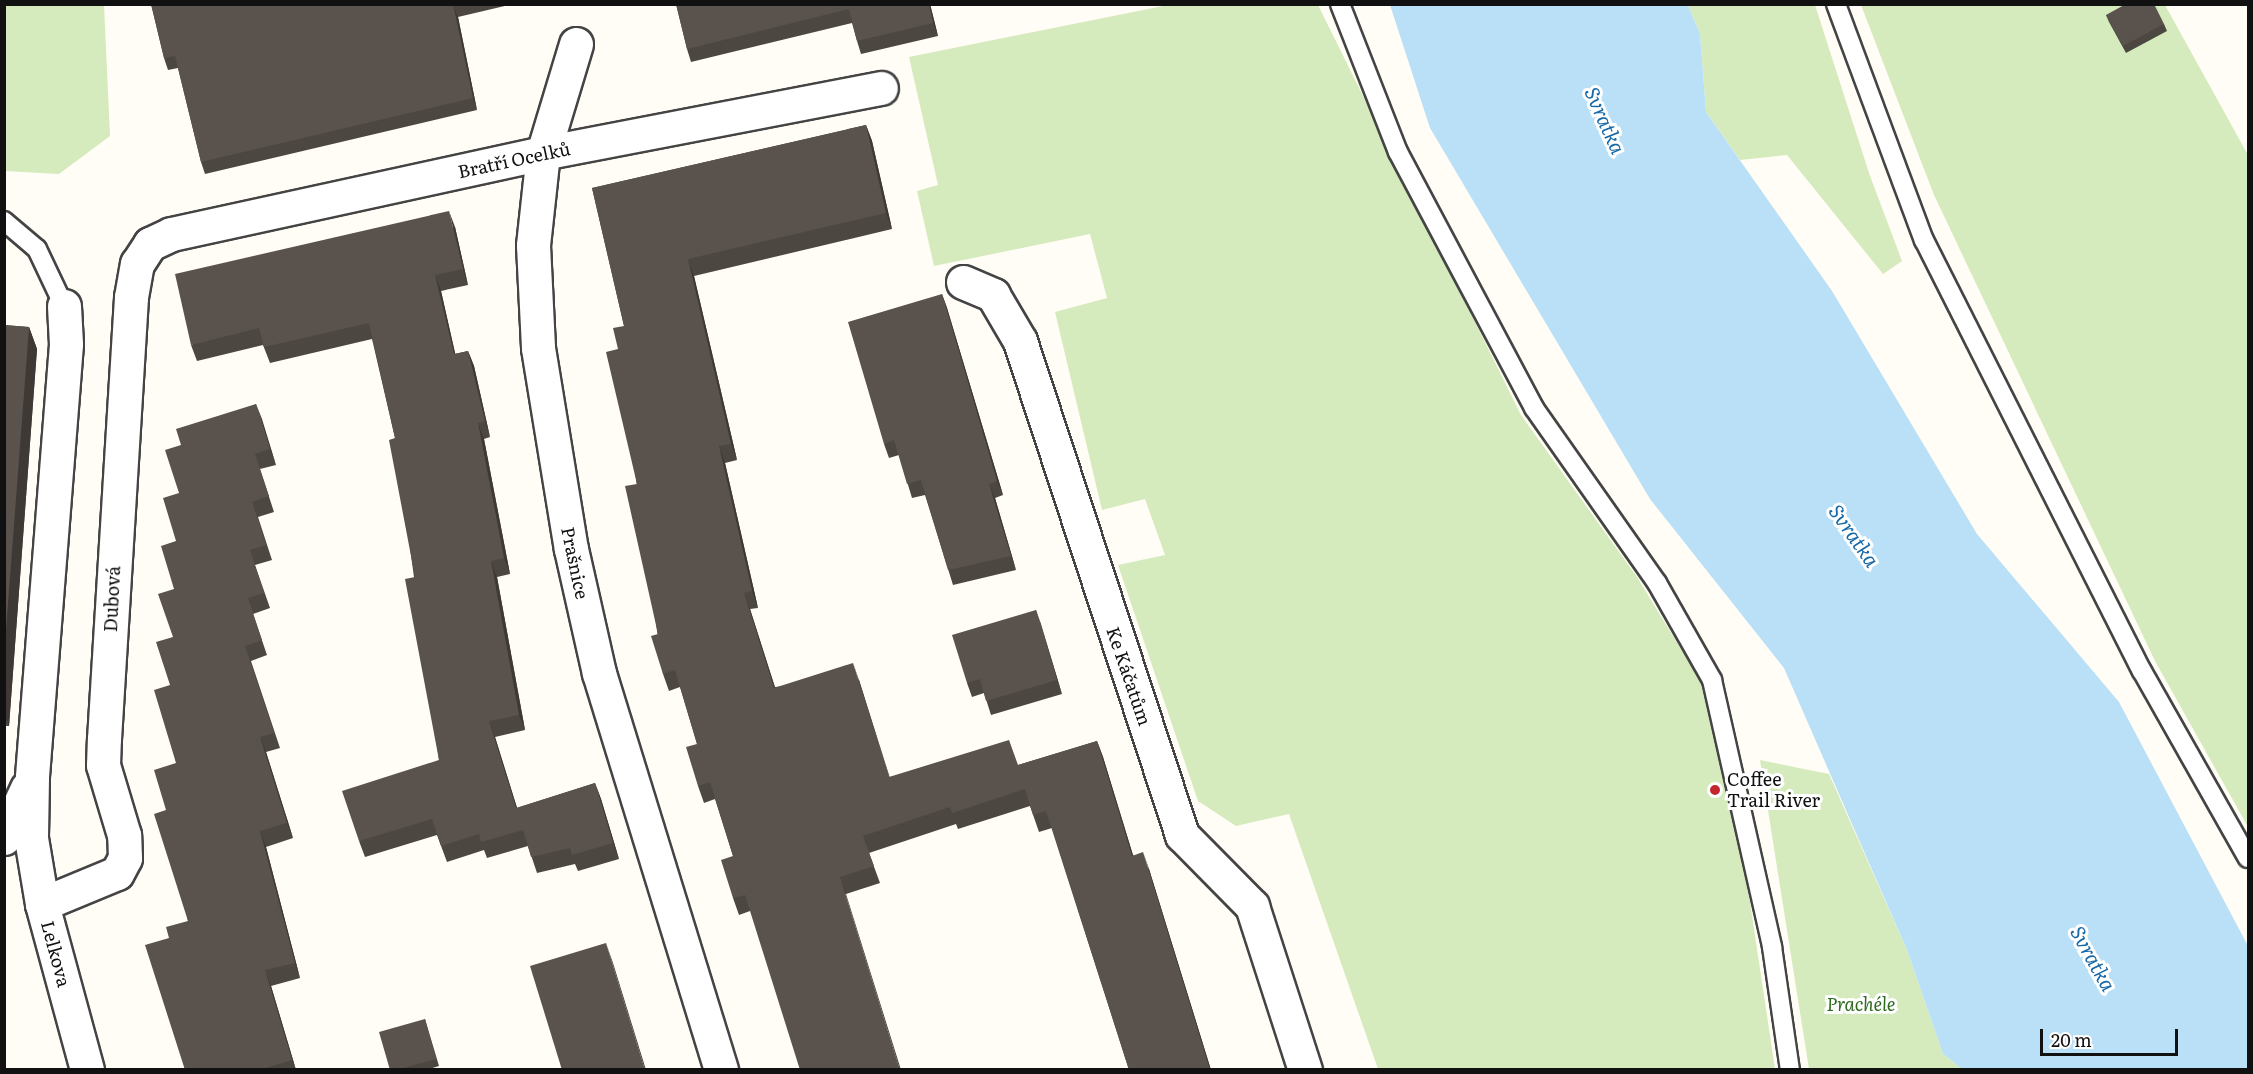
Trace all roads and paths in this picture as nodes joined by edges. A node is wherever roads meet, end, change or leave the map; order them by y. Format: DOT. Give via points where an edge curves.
graph roads {
  1 [pos="1340,4"];
  2 [pos="1836,4"];
  3 [pos="576,44"];
  4 [pos="881,88"];
  5 [pos="543,153"];
  6 [pos="4,220"];
  7 [pos="150,244"];
  8 [pos="963,282"];
  9 [pos="64,306"];
  10 [pos="18,838"];
  11 [pos="2248,858"];
  12 [pos="42,904"];
  13 [pos="87,1070"];
  14 [pos="721,1070"];
  15 [pos="1305,1070"];
  16 [pos="1790,1070"];
  1 -- 16 [label="lane" via="1398,152 1534,408 1657,583 1712,681 1772,947"];
  2 -- 11 [label="lane" via="1924,240 2142,671"];
  3 -- 5 [label="street, Prašnice"];
  4 -- 5 [label="street, Bratří Ocelků"];
  5 -- 7 [label="street, Bratří Ocelků" via="171,234"];
  5 -- 14 [label="street, Prašnice" via="533,245 538,348 572,549 599,673"];
  6 -- 9 [label="lane" via="37,249"];
  7 -- 12 [label="street, Dubová" via="137,264 131,297 104,739 103,765 124,835 125,858 117,873"];
  8 -- 15 [label="street, Ke Káčatům" via="993,294 1020,341 1182,835 1252,906"];
  9 -- 10 [label="street" via="66,344 32,778"];
  10 -- 12 [label="street, Lelkova"];
  12 -- 13 [label="street, Lelkova"];
}
